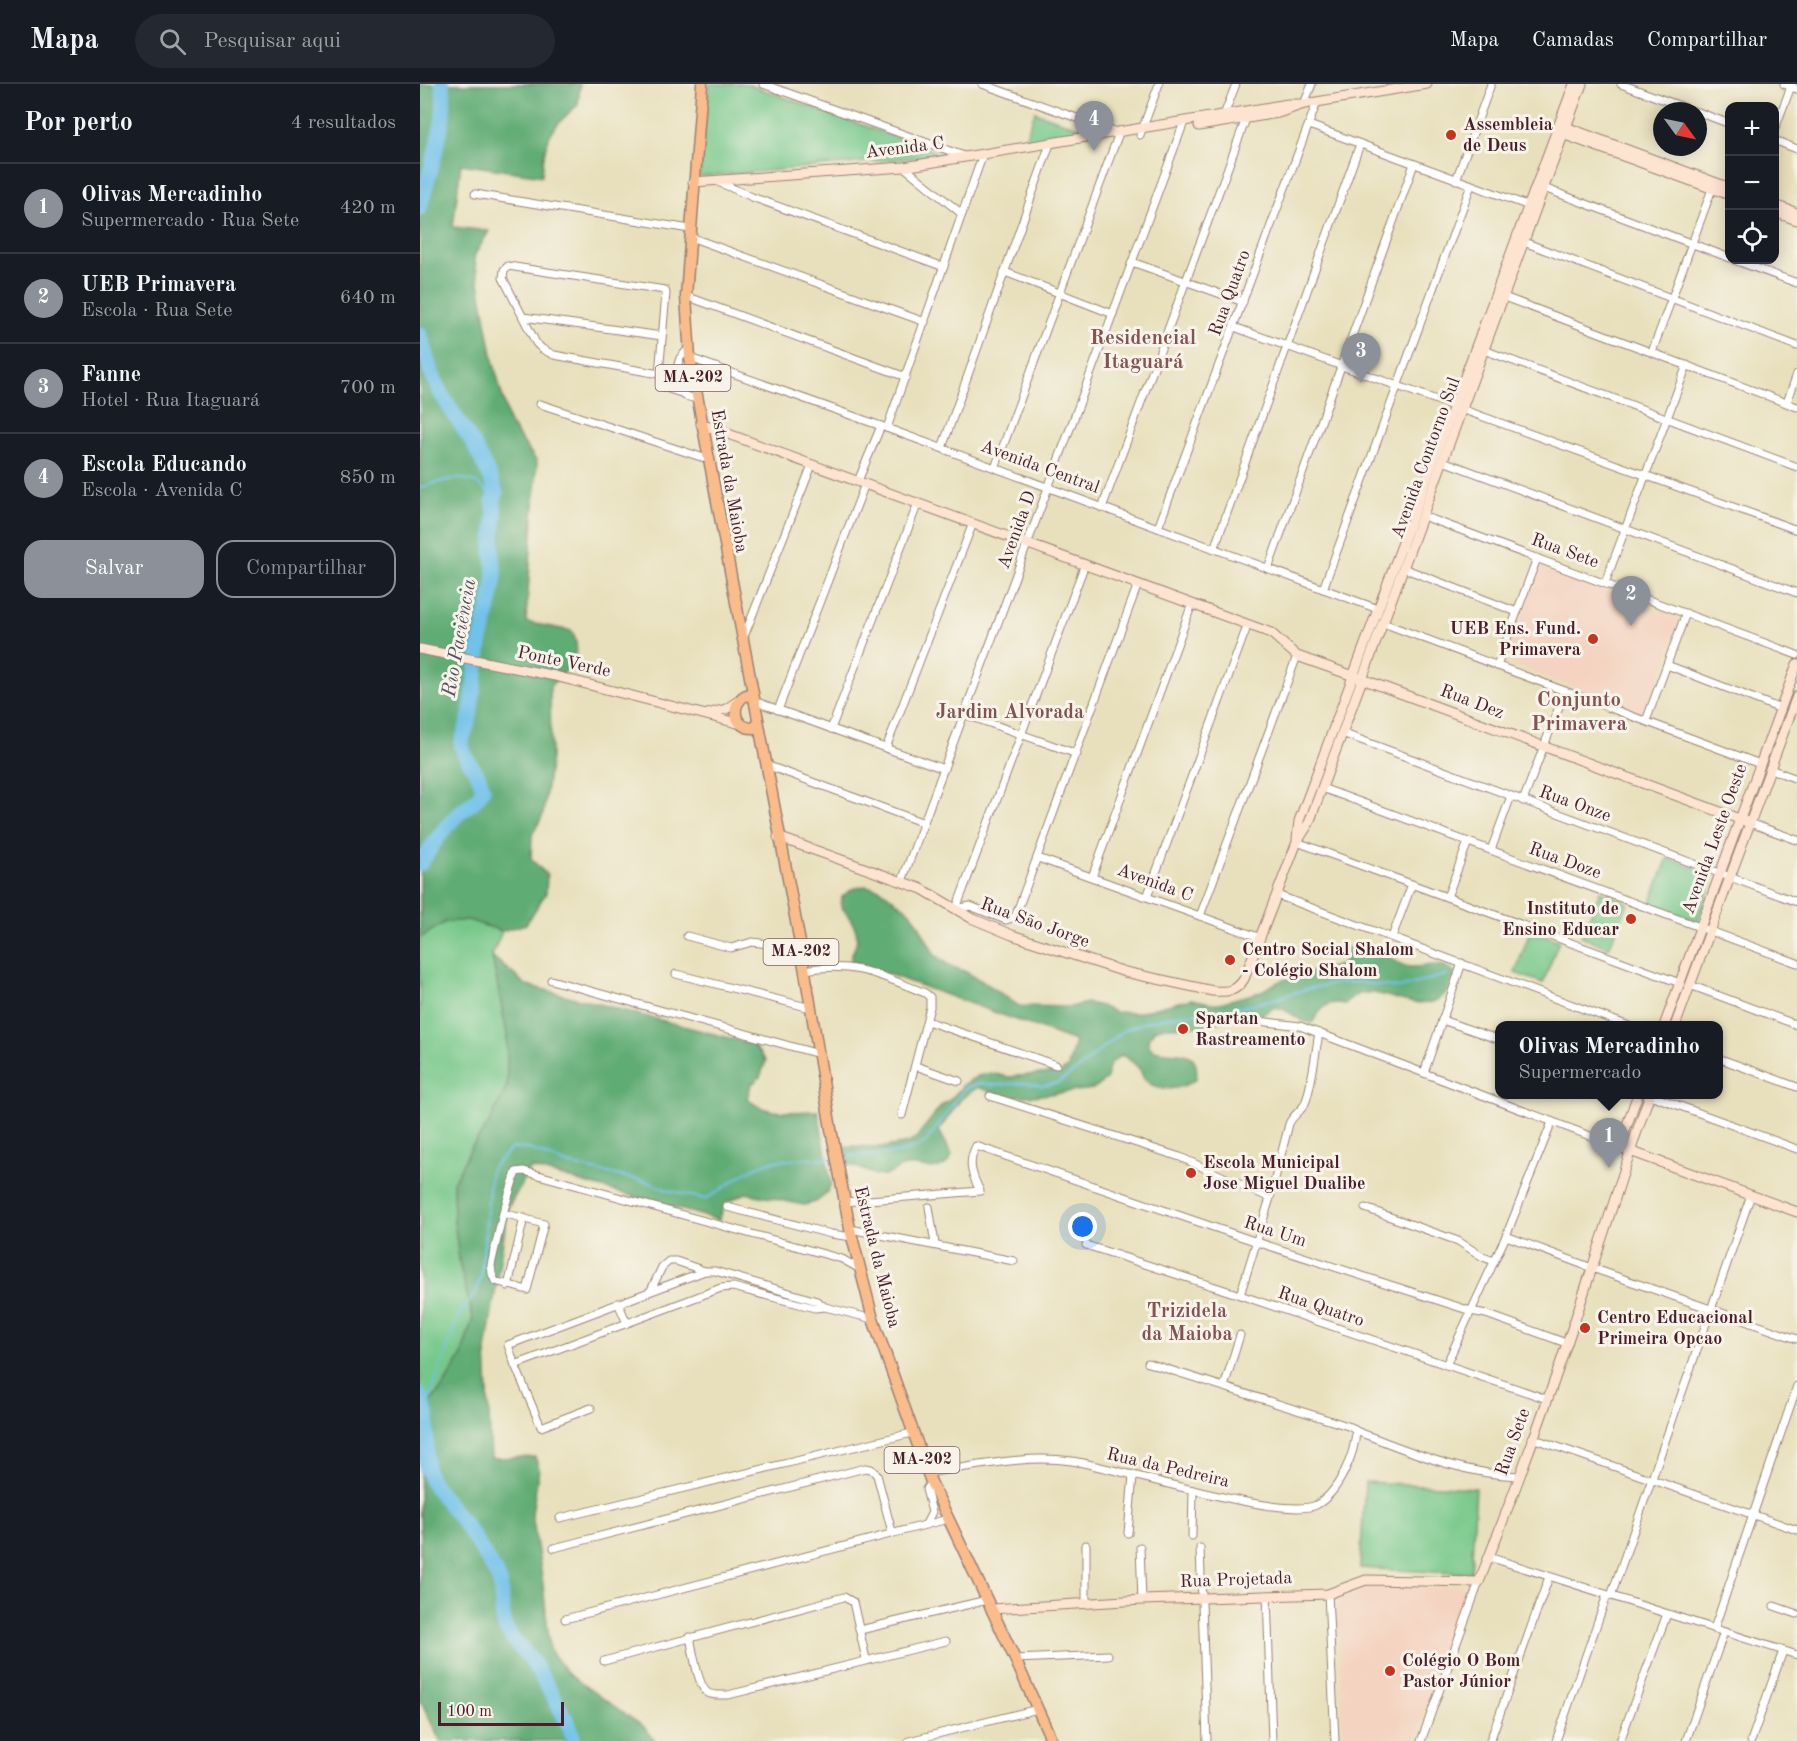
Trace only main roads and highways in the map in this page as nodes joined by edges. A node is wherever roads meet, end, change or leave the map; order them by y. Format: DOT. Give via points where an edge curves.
graph roads {
  1 [pos="702,84"];
  2 [pos="747,667"];
  3 [pos="753,699"];
  4 [pos="739,700"];
  5 [pos="758,724"];
  6 [pos="743,726"];
  7 [pos="763,752"];
  8 [pos="1052,1741"];
  1 -- 2 [label="main road, Estrada da Maioba / MA-202" via="686,296 689,353"];
  2 -- 3 [label="main road, Estrada da Maioba / MA-202"];
  2 -- 4 [label="main road, Estrada da Maioba / MA-202"];
  3 -- 4 [label="main road" via="746,696"];
  3 -- 5 [label="main road, MA-202"];
  4 -- 6 [label="main road, MA-202" via="735,714"];
  5 -- 6 [label="main road" via="754,728"];
  5 -- 7 [label="main road, Estrada da Maioba / MA-202"];
  6 -- 7 [label="main road, Estrada da Maioba / MA-202"];
  7 -- 8 [label="main road, Estrada da Maioba / MA-202" via="836,1158 873,1319 929,1478"];
}
